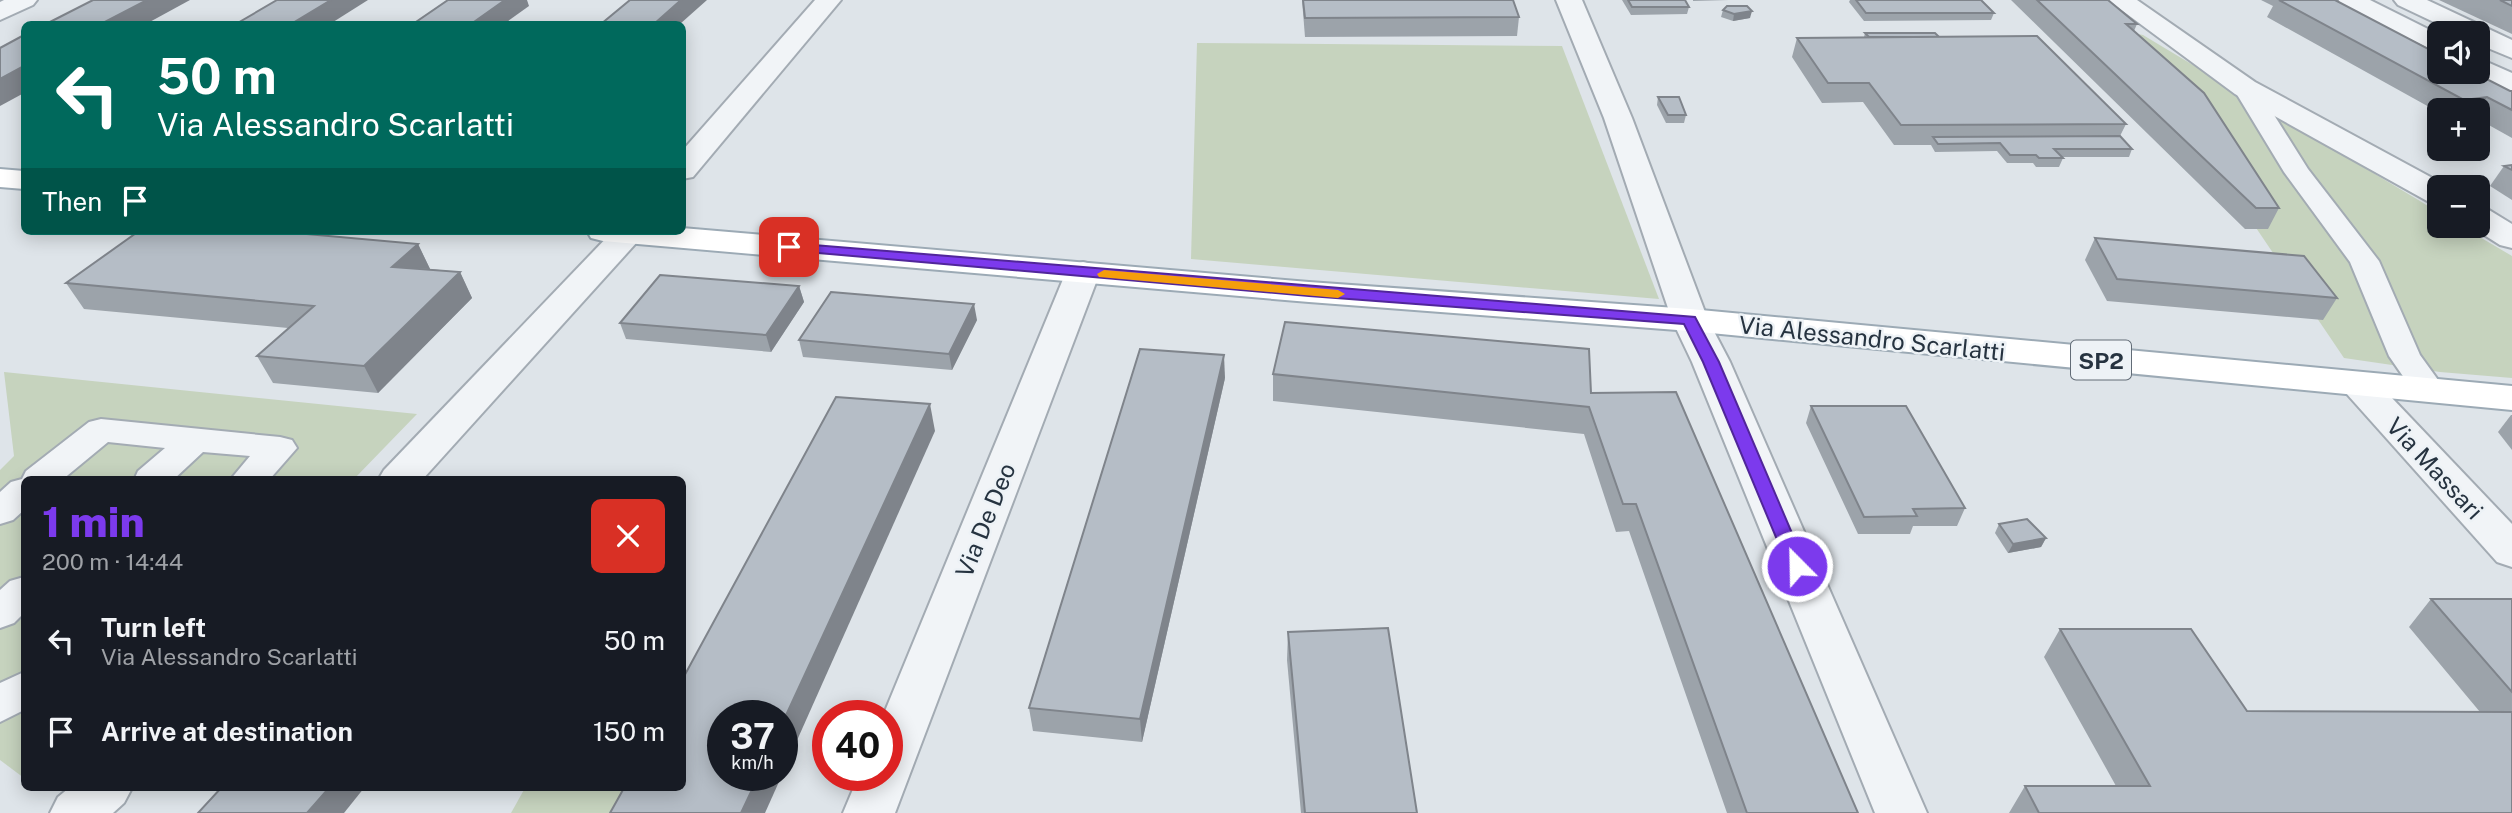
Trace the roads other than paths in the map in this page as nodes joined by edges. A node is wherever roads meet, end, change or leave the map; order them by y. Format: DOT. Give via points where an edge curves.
graph roads {
  1 [pos="23,0"];
  2 [pos="828,0"];
  3 [pos="1569,0"];
  4 [pos="2121,0"];
  5 [pos="2351,0"];
  6 [pos="2407,0"];
  7 [pos="0,12"];
  8 [pos="2450,21"];
  9 [pos="2427,39"];
  10 [pos="2490,40"];
  11 [pos="2512,50"];
  12 [pos="2490,72"];
  13 [pos="2512,84"];
  14 [pos="2245,88"];
  15 [pos="686,165"];
  16 [pos="0,178"];
  17 [pos="21,180"];
  18 [pos="2427,188"];
  19 [pos="2490,224"];
  20 [pos="618,235"];
  21 [pos="656,235"];
  22 [pos="2512,238"];
  23 [pos="1083,272"];
  24 [pos="1690,320"];
  25 [pos="2359,385"];
  26 [pos="2430,391"];
  27 [pos="2512,398"];
  28 [pos="196,439"];
  29 [pos="44,476"];
  30 [pos="155,476"];
  31 [pos="251,476"];
  32 [pos="402,476"];
  33 [pos="21,494"];
  34 [pos="0,511"];
  35 [pos="2506,539"];
  36 [pos="21,594"];
  37 [pos="0,613"];
  38 [pos="903,728"];
  39 [pos="102,791"];
  40 [pos="878,791"];
  41 [pos="76,813"];
  42 [pos="869,813"];
  43 [pos="1901,813"];
  1 -- 7 [label="street"];
  2 -- 15 [label="street"];
  3 -- 24 [label="street" via="1618,118"];
  4 -- 14 [label="street"];
  5 -- 9 [label="street"];
  6 -- 8 [label="street"];
  10 -- 11 [label="street"];
  12 -- 13 [label="street"];
  14 -- 18 [label="street"];
  14 -- 26 [label="street" via="2297,173 2364,261 2405,356"];
  16 -- 17 [label="main road"];
  19 -- 22 [label="street"];
  20 -- 32 [label="street"];
  21 -- 23 [label="main road, Via Alessandro Scarlatti / SP2"];
  23 -- 24 [label="main road, Via Alessandro Scarlatti / SP2"];
  23 -- 38 [label="street, Via De Deo"];
  24 -- 25 [label="main road, Via Alessandro Scarlatti / SP2"];
  24 -- 43 [label="street"];
  25 -- 26 [label="main road, Via Alessandro Scarlatti / SP2"];
  25 -- 35 [label="street, Via Massari"];
  26 -- 27 [label="main road, Via Alessandro Scarlatti / SP2"];
  28 -- 29 [label="street" via="101,430"];
  28 -- 30 [label="street"];
  28 -- 31 [label="street" via="280,448"];
  33 -- 34 [label="street"];
  36 -- 37 [label="street"];
  39 -- 41 [label="street"];
  40 -- 42 [label="street"];
}
